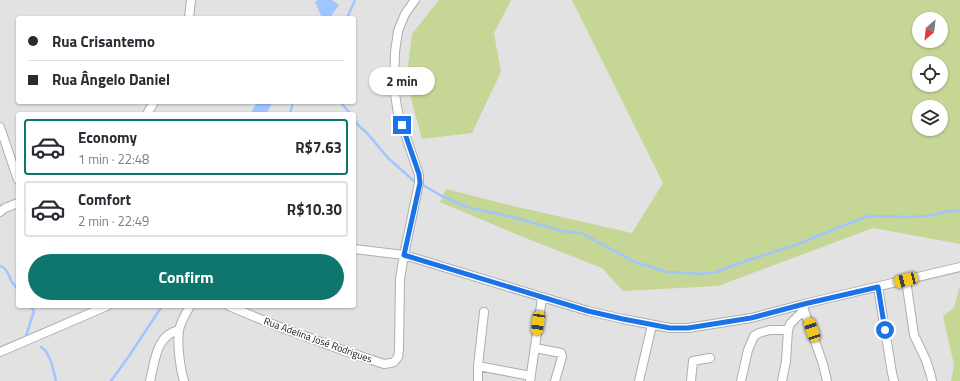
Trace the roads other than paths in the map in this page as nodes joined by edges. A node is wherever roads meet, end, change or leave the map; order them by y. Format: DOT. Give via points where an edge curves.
graph roads {
  1 [pos="191,0"];
  2 [pos="415,0"];
  3 [pos="189,16"];
  4 [pos="0,127"];
  5 [pos="16,174"];
  6 [pos="16,204"];
  7 [pos="0,212"];
  8 [pos="356,249"];
  9 [pos="404,255"];
  10 [pos="960,267"];
  11 [pos="906,280"];
  12 [pos="878,287"];
  13 [pos="542,298"];
  14 [pos="804,307"];
  15 [pos="102,308"];
  16 [pos="189,308"];
  17 [pos="234,308"];
  18 [pos="484,312"];
  19 [pos="652,325"];
  20 [pos="179,330"];
  21 [pos="788,330"];
  22 [pos="535,348"];
  23 [pos="0,352"];
  24 [pos="710,358"];
  25 [pos="478,366"];
  26 [pos="530,378"];
  27 [pos="826,379"];
  28 [pos="150,381"];
  29 [pos="184,381"];
  30 [pos="478,381"];
  31 [pos="555,381"];
  32 [pos="639,381"];
  33 [pos="691,381"];
  34 [pos="741,381"];
  35 [pos="782,381"];
  36 [pos="894,381"];
  37 [pos="932,381"];
  1 -- 3 [label="street"];
  2 -- 9 [label="street" via="405,14 398,31 395,52 394,88 398,113 420,183"];
  4 -- 5 [label="street"];
  6 -- 7 [label="street"];
  8 -- 9 [label="street"];
  9 -- 13 [label="street"];
  9 -- 17 [label="street, Rua Adelina José Rodrigues" via="400,279 399,350 398,357 391,363 384,364 345,352"];
  10 -- 11 [label="street"];
  11 -- 12 [label="street"];
  11 -- 37 [label="street" via="914,335 926,360"];
  12 -- 14 [label="street"];
  12 -- 36 [label="street"];
  13 -- 19 [label="street"];
  13 -- 22 [label="street"];
  14 -- 19 [label="street" via="688,328"];
  14 -- 21 [label="street"];
  14 -- 27 [label="street"];
  15 -- 23 [label="street"];
  16 -- 20 [label="street"];
  18 -- 25 [label="street"];
  19 -- 32 [label="street"];
  20 -- 28 [label="street" via="168,335 158,348"];
  20 -- 29 [label="street"];
  21 -- 34 [label="street" via="770,330 754,336"];
  21 -- 35 [label="street"];
  22 -- 26 [label="street"];
  22 -- 31 [label="street" via="561,353"];
  24 -- 33 [label="street" via="693,361"];
  25 -- 26 [label="street"];
  25 -- 30 [label="street"];
}
